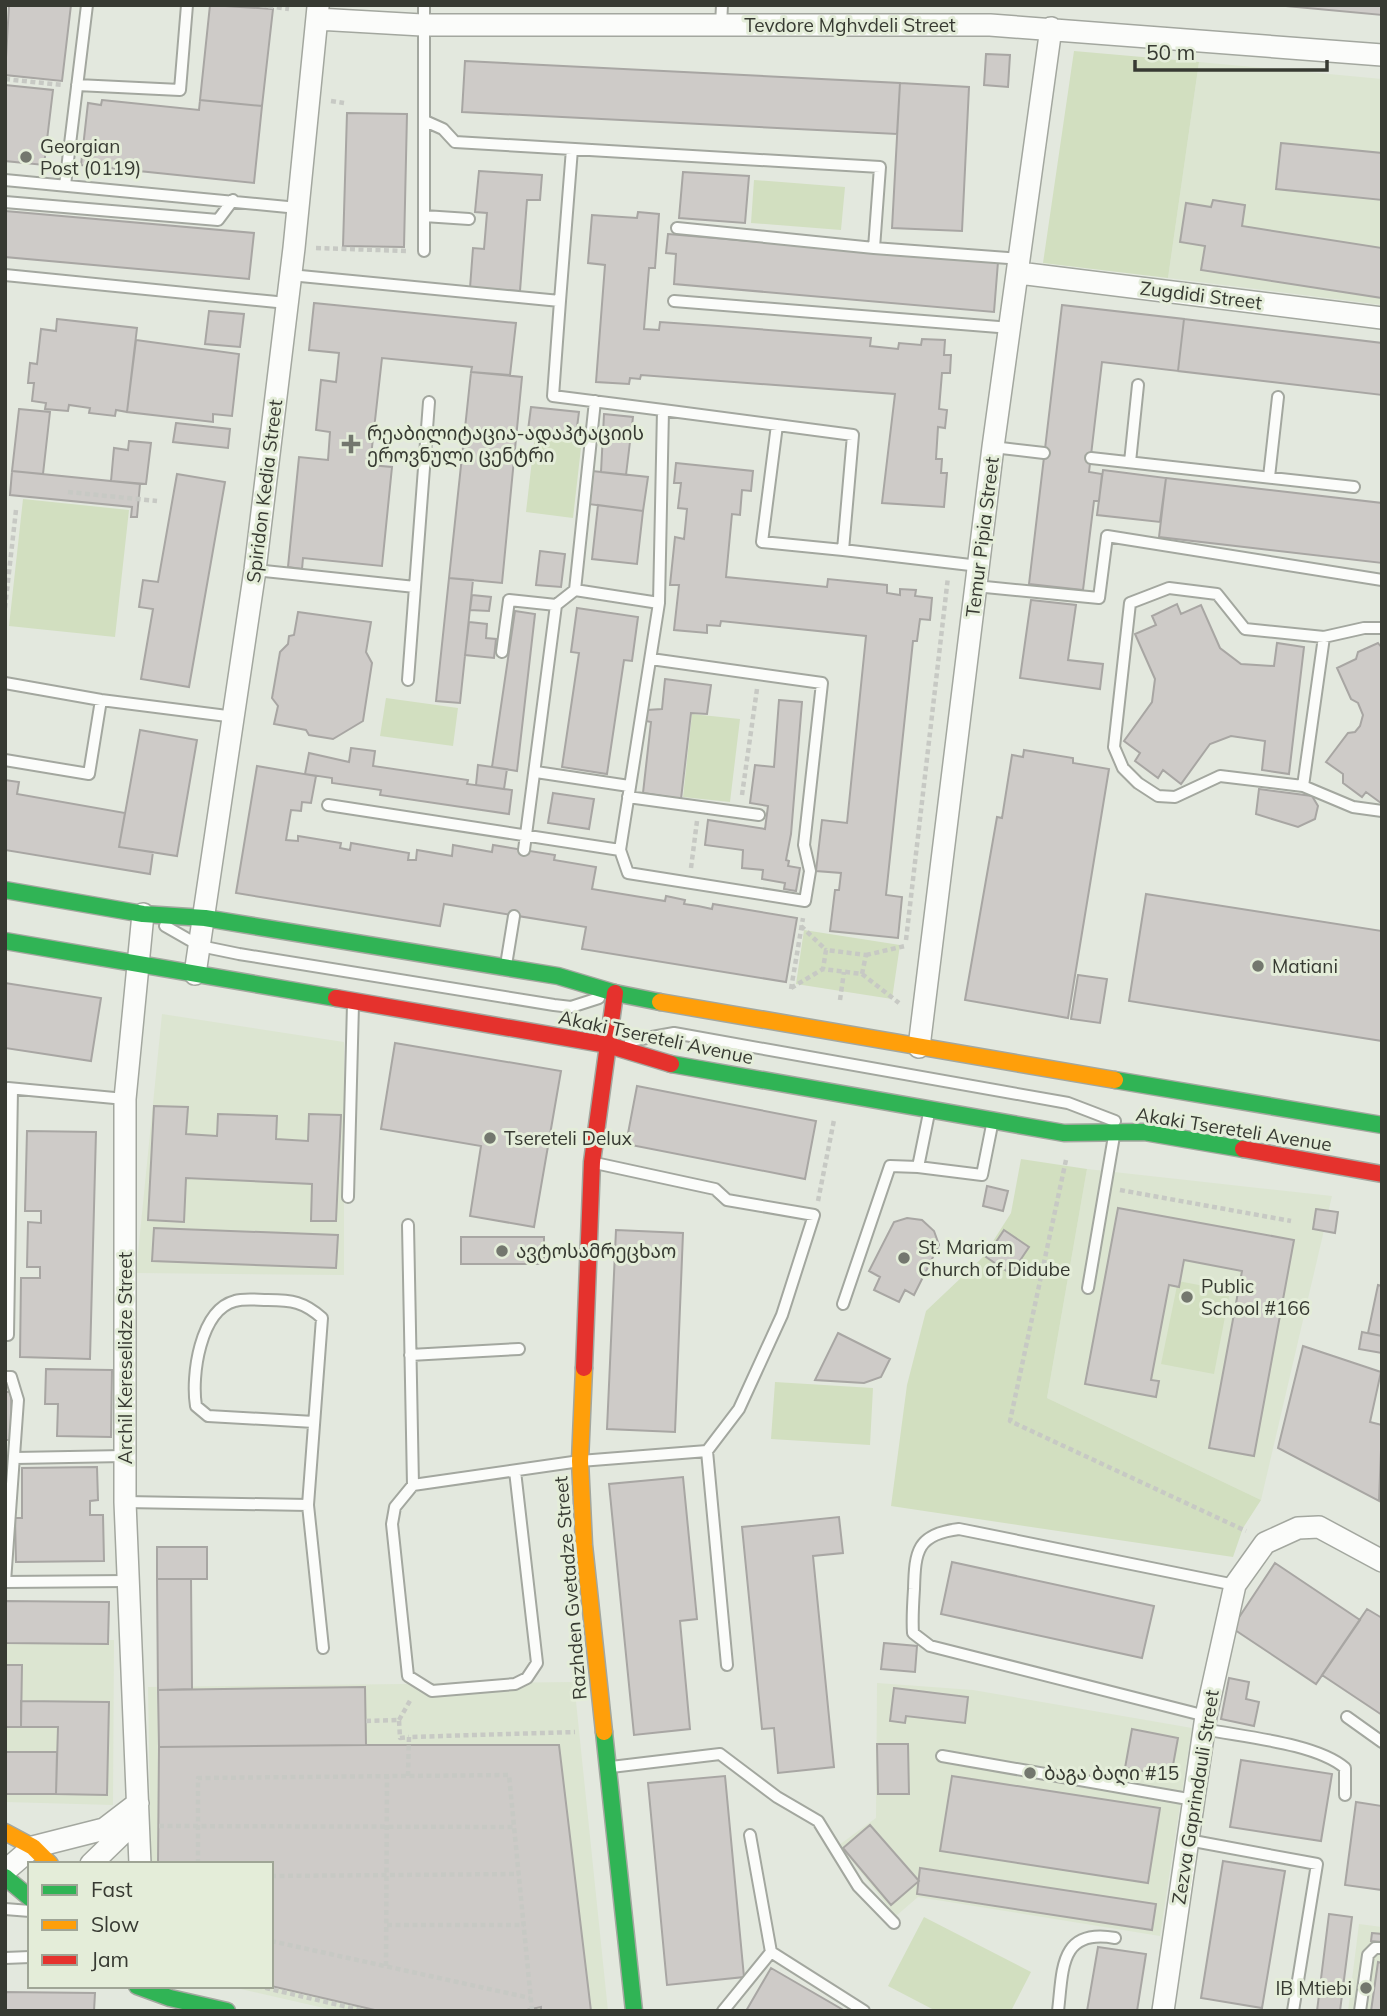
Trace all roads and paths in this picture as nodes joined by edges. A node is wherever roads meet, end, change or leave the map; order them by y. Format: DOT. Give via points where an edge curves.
graph roads {
  1 [pos="87,5"];
  2 [pos="187,5"];
  3 [pos="260,5"];
  4 [pos="289,9"];
  5 [pos="318,12"];
  6 [pos="423,15"];
  7 [pos="722,15"];
  8 [pos="991,15"];
  9 [pos="1051,28"];
  10 [pos="1382,55"];
  11 [pos="5,79"];
  12 [pos="77,85"];
  13 [pos="425,121"];
  14 [pos="572,149"];
  15 [pos="5,180"];
  16 [pos="65,184"];
  17 [pos="233,200"];
  18 [pos="5,202"];
  19 [pos="298,208"];
  20 [pos="424,216"];
  21 [pos="468,219"];
  22 [pos="677,228"];
  23 [pos="294,248"];
  24 [pos="874,248"];
  25 [pos="424,251"];
  26 [pos="1020,266"];
  27 [pos="5,275"];
  28 [pos="290,275"];
  29 [pos="559,301"];
  30 [pos="674,301"];
  31 [pos="287,303"];
  32 [pos="1382,318"];
  33 [pos="1011,328"];
  34 [pos="1138,385"];
  35 [pos="1278,397"];
  36 [pos="595,401"];
  37 [pos="429,402"];
  38 [pos="663,410"];
  39 [pos="777,425"];
  40 [pos="993,447"];
  41 [pos="1044,453"];
  42 [pos="1091,458"];
  43 [pos="1130,462"];
  44 [pos="1269,477"];
  45 [pos="1354,487"];
  46 [pos="68,492"];
  47 [pos="157,501"];
  48 [pos="16,510"];
  49 [pos="844,550"];
  50 [pos="950,563"];
  51 [pos="255,570"];
  52 [pos="977,576"];
  53 [pos="1382,580"];
  54 [pos="415,587"];
  55 [pos="576,590"];
  56 [pos="659,603"];
  57 [pos="556,605"];
  58 [pos="5,608"];
  59 [pos="1382,628"];
  60 [pos="1324,637"];
  61 [pos="502,652"];
  62 [pos="651,659"];
  63 [pos="759,674"];
  64 [pos="408,680"];
  65 [pos="5,683"];
  66 [pos="101,700"];
  67 [pos="235,717"];
  68 [pos="5,760"];
  69 [pos="536,772"];
  70 [pos="1303,786"];
  71 [pos="629,792"];
  72 [pos="328,805"];
  73 [pos="699,807"];
  74 [pos="1382,811"];
  75 [pos="740,812"];
  76 [pos="759,814"];
  77 [pos="526,837"];
  78 [pos="524,850"];
  79 [pos="620,850"];
  80 [pos="689,882"];
  81 [pos="5,890"];
  82 [pos="805,901"];
  83 [pos="143,914"];
  84 [pos="514,916"];
  85 [pos="205,918"];
  86 [pos="801,926"];
  87 [pos="5,941"];
  88 [pos="200,946"];
  89 [pos="905,946"];
  90 [pos="825,950"];
  91 [pos="866,955"];
  92 [pos="904,958"];
  93 [pos="136,965"];
  94 [pos="506,968"];
  95 [pos="823,969"];
  96 [pos="844,972"];
  97 [pos="195,974"];
  98 [pos="862,974"];
  99 [pos="900,992"];
  100 [pos="615,993"];
  101 [pos="840,1000"];
  102 [pos="353,1002"];
  103 [pos="899,1003"];
  104 [pos="897,1011"];
  105 [pos="608,1045"];
  106 [pos="919,1047"];
  107 [pos="9,1088"];
  108 [pos="125,1099"];
  109 [pos="929,1110"];
  110 [pos="834,1114"];
  111 [pos="993,1122"];
  112 [pos="1382,1125"];
  113 [pos="1144,1132"];
  114 [pos="1114,1133"];
  115 [pos="1067,1156"];
  116 [pos="592,1162"];
  117 [pos="918,1167"];
  118 [pos="1382,1174"];
  119 [pos="1106,1187"];
  120 [pos="348,1196"];
  121 [pos="814,1215"];
  122 [pos="1291,1221"];
  123 [pos="408,1225"];
  124 [pos="1088,1289"];
  125 [pos="843,1304"];
  126 [pos="5,1335"];
  127 [pos="519,1349"];
  128 [pos="410,1355"];
  129 [pos="5,1377"];
  130 [pos="314,1422"];
  131 [pos="707,1451"];
  132 [pos="124,1456"];
  133 [pos="16,1458"];
  134 [pos="580,1461"];
  135 [pos="515,1471"];
  136 [pos="413,1485"];
  137 [pos="125,1502"];
  138 [pos="307,1505"];
  139 [pos="7,1536"];
  140 [pos="1265,1544"];
  141 [pos="1382,1561"];
  142 [pos="128,1581"];
  143 [pos="1234,1586"];
  144 [pos="323,1648"];
  145 [pos="727,1665"];
  146 [pos="419,1686"];
  147 [pos="1348,1717"];
  148 [pos="399,1720"];
  149 [pos="366,1721"];
  150 [pos="1205,1723"];
  151 [pos="575,1732"];
  152 [pos="409,1737"];
  153 [pos="1382,1742"];
  154 [pos="942,1756"];
  155 [pos="608,1768"];
  156 [pos="387,1776"];
  157 [pos="408,1776"];
  158 [pos="1345,1795"];
  159 [pos="1194,1800"];
  160 [pos="138,1803"];
  161 [pos="198,1825"];
  162 [pos="158,1826"];
  163 [pos="514,1827"];
  164 [pos="387,1828"];
  165 [pos="5,1832"];
  166 [pos="750,1835"];
  167 [pos="1188,1840"];
  168 [pos="33,1847"];
  169 [pos="48,1862"];
  170 [pos="93,1862"];
  171 [pos="140,1862"];
  172 [pos="198,1862"];
  173 [pos="5,1874"];
  174 [pos="519,1874"];
  175 [pos="387,1875"];
  176 [pos="273,1876"];
  177 [pos="28,1896"];
  178 [pos="5,1909"];
  179 [pos="28,1911"];
  180 [pos="894,1923"];
  181 [pos="387,1925"];
  182 [pos="524,1925"];
  183 [pos="1115,1938"];
  184 [pos="273,1941"];
  185 [pos="1382,1948"];
  186 [pos="771,1952"];
  187 [pos="28,1957"];
  188 [pos="5,1958"];
  189 [pos="386,1966"];
  190 [pos="142,1988"];
  191 [pos="158,1988"];
  192 [pos="266,1988"];
  193 [pos="170,1998"];
  194 [pos="531,1998"];
  195 [pos="227,2011"];
  196 [pos="365,2011"];
  197 [pos="532,2011"];
  198 [pos="634,2011"];
  199 [pos="723,2011"];
  200 [pos="864,2011"];
  201 [pos="1058,2011"];
  202 [pos="1163,2011"];
  203 [pos="1293,2011"];
  204 [pos="1360,2011"];
  1 -- 12 [label="lane"];
  2 -- 12 [label="lane" via="180,90"];
  3 -- 4 [label="path"];
  5 -- 6 [label="street, Tevdore Mghvdeli Street"];
  5 -- 19 [label="street, Spiridon Kedia Street"];
  6 -- 7 [label="street, Tevdore Mghvdeli Street"];
  6 -- 13 [label="lane"];
  7 -- 8 [label="street, Tevdore Mghvdeli Street"];
  8 -- 9 [label="street, Tevdore Mghvdeli Street"];
  9 -- 10 [label="street, Tevdore Mghvdeli Street"];
  9 -- 26 [label="street, Temur Pipia Street"];
  11 -- 12 [label="path"];
  12 -- 16 [label="lane"];
  13 -- 14 [label="lane" via="443,129 454,142"];
  13 -- 20 [label="lane"];
  14 -- 24 [label="lane" via="880,167"];
  14 -- 29 [label="lane"];
  15 -- 16 [label="lane"];
  16 -- 17 [label="lane"];
  17 -- 18 [label="lane" via="218,220"];
  17 -- 19 [label="lane"];
  19 -- 23 [label="street, Spiridon Kedia Street"];
  20 -- 21 [label="lane"];
  20 -- 25 [label="lane"];
  22 -- 24 [label="lane"];
  23 -- 25 [label="path"];
  23 -- 28 [label="street, Spiridon Kedia Street"];
  24 -- 26 [label="lane"];
  26 -- 32 [label="street, Zugdidi Street"];
  26 -- 33 [label="street, Temur Pipia Street"];
  27 -- 31 [label="lane"];
  28 -- 29 [label="lane"];
  28 -- 31 [label="street, Spiridon Kedia Street"];
  29 -- 36 [label="lane" via="553,396"];
  30 -- 33 [label="lane"];
  31 -- 51 [label="street, Spiridon Kedia Street"];
  33 -- 40 [label="street, Temur Pipia Street"];
  34 -- 43 [label="lane"];
  35 -- 44 [label="lane"];
  36 -- 38 [label="lane"];
  36 -- 55 [label="lane"];
  37 -- 54 [label="lane"];
  38 -- 39 [label="lane"];
  38 -- 56 [label="lane"];
  39 -- 49 [label="lane" via="853,435"];
  39 -- 49 [label="lane" via="762,542"];
  40 -- 41 [label="lane"];
  40 -- 52 [label="street, Temur Pipia Street"];
  42 -- 43 [label="lane"];
  43 -- 44 [label="lane"];
  44 -- 45 [label="lane"];
  46 -- 47 [label="path"];
  48 -- 58 [label="path"];
  49 -- 50 [label="lane"];
  50 -- 52 [label="lane"];
  50 -- 89 [label="path"];
  51 -- 54 [label="lane"];
  51 -- 67 [label="street, Spiridon Kedia Street"];
  52 -- 53 [label="lane" via="1100,598 1107,536"];
  52 -- 106 [label="street, Temur Pipia Street"];
  54 -- 64 [label="lane"];
  55 -- 56 [label="lane"];
  55 -- 57 [label="lane"];
  56 -- 62 [label="lane"];
  57 -- 61 [label="lane" via="509,600"];
  57 -- 69 [label="lane"];
  59 -- 60 [label="lane"];
  60 -- 70 [label="lane"];
  60 -- 70 [label="lane" via="1245,629 1217,594 1168,588 1130,603 1114,747 1123,768 1158,796 1175,797 1220,776"];
  62 -- 63 [label="lane"];
  62 -- 71 [label="lane"];
  63 -- 75 [label="path"];
  63 -- 82 [label="lane" via="822,683 804,845 810,871"];
  65 -- 66 [label="lane"];
  66 -- 67 [label="lane"];
  66 -- 68 [label="lane" via="89,774"];
  67 -- 85 [label="street, Spiridon Kedia Street"];
  69 -- 71 [label="lane"];
  69 -- 77 [label="lane"];
  70 -- 74 [label="lane" via="1353,807"];
  71 -- 73 [label="lane"];
  71 -- 79 [label="lane"];
  72 -- 77 [label="lane"];
  73 -- 75 [label="lane"];
  73 -- 80 [label="path"];
  75 -- 76 [label="lane"];
  77 -- 78 [label="lane"];
  77 -- 79 [label="lane"];
  79 -- 80 [label="lane" via="628,873"];
  80 -- 82 [label="lane"];
  81 -- 83 [label="main road, Akaki Tsereteli Avenue"];
  82 -- 86 [label="path"];
  83 -- 85 [label="main road, Akaki Tsereteli Avenue"];
  83 -- 88 [label="lane"];
  83 -- 93 [label="street, Archil Kereselidze Street"];
  84 -- 94 [label="lane"];
  85 -- 88 [label="street, Spiridon Kedia Street"];
  85 -- 94 [label="main road, Akaki Tsereteli Avenue"];
  86 -- 90 [label="path"];
  86 -- 95 [label="path" via="791,990"];
  87 -- 93 [label="main road, Akaki Tsereteli Avenue"];
  88 -- 97 [label="street, Spiridon Kedia Street"];
  88 -- 100 [label="lane" via="571,1007"];
  89 -- 91 [label="path"];
  89 -- 92 [label="path"];
  90 -- 91 [label="path"];
  90 -- 95 [label="path"];
  91 -- 98 [label="path"];
  93 -- 97 [label="main road, Akaki Tsereteli Avenue"];
  93 -- 108 [label="street, Archil Kereselidze Street"];
  94 -- 100 [label="main road, Akaki Tsereteli Avenue" via="558,976"];
  95 -- 96 [label="path"];
  96 -- 98 [label="path"];
  96 -- 101 [label="path"];
  97 -- 102 [label="main road, Akaki Tsereteli Avenue"];
  98 -- 103 [label="path"];
  99 -- 103 [label="path"];
  100 -- 105 [label="main road, Razhden Gvetadze Street"];
  100 -- 106 [label="main road, Akaki Tsereteli Avenue"];
  102 -- 105 [label="main road, Akaki Tsereteli Avenue"];
  102 -- 120 [label="lane"];
  103 -- 104 [label="path"];
  105 -- 109 [label="main road, Akaki Tsereteli Avenue" via="669,1064"];
  105 -- 113 [label="lane" via="674,1033 1068,1103"];
  105 -- 116 [label="main road, Razhden Gvetadze Street"];
  106 -- 112 [label="main road, Akaki Tsereteli Avenue"];
  107 -- 108 [label="lane"];
  107 -- 126 [label="lane"];
  108 -- 132 [label="street, Archil Kereselidze Street"];
  109 -- 111 [label="main road, Akaki Tsereteli Avenue"];
  109 -- 117 [label="lane"];
  110 -- 121 [label="path"];
  111 -- 114 [label="main road, Akaki Tsereteli Avenue" via="1064,1133"];
  111 -- 117 [label="lane" via="982,1175"];
  113 -- 114 [label="main road, Akaki Tsereteli Avenue"];
  113 -- 118 [label="main road, Akaki Tsereteli Avenue"];
  114 -- 119 [label="lane"];
  115 -- 140 [label="path" via="1010,1421 1243,1528"];
  116 -- 121 [label="lane" via="715,1189 727,1200"];
  116 -- 134 [label="main road, Razhden Gvetadze Street"];
  117 -- 125 [label="lane" via="890,1166"];
  119 -- 122 [label="path"];
  119 -- 124 [label="lane"];
  121 -- 131 [label="lane" via="782,1315 739,1409"];
  123 -- 128 [label="lane"];
  127 -- 128 [label="lane"];
  128 -- 136 [label="lane"];
  129 -- 133 [label="lane" via="11,1377 18,1400"];
  130 -- 130 [label="lane" via="322,1318 297,1300 234,1301 206,1323 193,1390 196,1406 208,1416"];
  130 -- 138 [label="lane"];
  131 -- 134 [label="lane"];
  131 -- 145 [label="lane"];
  132 -- 133 [label="lane"];
  132 -- 137 [label="street, Archil Kereselidze Street"];
  133 -- 139 [label="lane"];
  134 -- 135 [label="lane"];
  134 -- 155 [label="main road, Razhden Gvetadze Street" via="584,1545"];
  135 -- 136 [label="lane"];
  135 -- 146 [label="lane" via="537,1663 527,1678 515,1684 432,1691"];
  136 -- 146 [label="lane" via="395,1507 392,1524 408,1676"];
  137 -- 138 [label="lane"];
  137 -- 142 [label="street, Archil Kereselidze Street"];
  138 -- 144 [label="lane"];
  139 -- 142 [label="lane" via="5,1582"];
  140 -- 141 [label="street" via="1298,1528 1319,1527"];
  140 -- 143 [label="street"];
  142 -- 160 [label="street, Archil Kereselidze Street"];
  143 -- 150 [label="street, Zezva Gaprindauli Street"];
  143 -- 150 [label="lane" via="959,1529 929,1538 915,1559 914,1633 930,1646"];
  146 -- 148 [label="path"];
  147 -- 153 [label="lane"];
  148 -- 149 [label="path"];
  148 -- 152 [label="path" via="400,1738"];
  150 -- 158 [label="lane" via="1336,1760 1345,1768"];
  150 -- 159 [label="street, Zezva Gaprindauli Street"];
  151 -- 152 [label="path"];
  152 -- 157 [label="path"];
  154 -- 159 [label="lane"];
  155 -- 180 [label="lane" via="720,1754 776,1797 818,1821 858,1886"];
  155 -- 198 [label="main road, Razhden Gvetadze Street"];
  156 -- 157 [label="path"];
  156 -- 161 [label="path" via="198,1778"];
  156 -- 164 [label="path"];
  157 -- 163 [label="path" via="509,1775"];
  159 -- 167 [label="street, Zezva Gaprindauli Street"];
  160 -- 168 [label="street" via="104,1829"];
  160 -- 170 [label="street" via="125,1830"];
  160 -- 171 [label="street, Archil Kereselidze Street"];
  161 -- 162 [label="path"];
  161 -- 164 [label="path"];
  161 -- 172 [label="path"];
  163 -- 164 [label="path"];
  163 -- 174 [label="path"];
  164 -- 175 [label="path"];
  165 -- 168 [label="main road"];
  166 -- 186 [label="lane"];
  167 -- 202 [label="street, Zezva Gaprindauli Street"];
  167 -- 203 [label="lane" via="1317,1864"];
  168 -- 169 [label="main road"];
  168 -- 173 [label="street"];
  173 -- 177 [label="main road"];
  174 -- 175 [label="path"];
  174 -- 182 [label="path"];
  175 -- 176 [label="path"];
  175 -- 181 [label="path"];
  178 -- 179 [label="lane"];
  181 -- 182 [label="path"];
  181 -- 189 [label="path"];
  182 -- 194 [label="path"];
  183 -- 201 [label="lane" via="1091,1937 1071,1946"];
  184 -- 189 [label="path"];
  185 -- 204 [label="lane" via="1368,1955"];
  186 -- 199 [label="lane"];
  186 -- 200 [label="lane"];
  187 -- 188 [label="lane"];
  189 -- 194 [label="path"];
  190 -- 193 [label="main road"];
  191 -- 193 [label="main road"];
  192 -- 196 [label="path"];
  193 -- 195 [label="main road"];
  194 -- 197 [label="path"];
}
